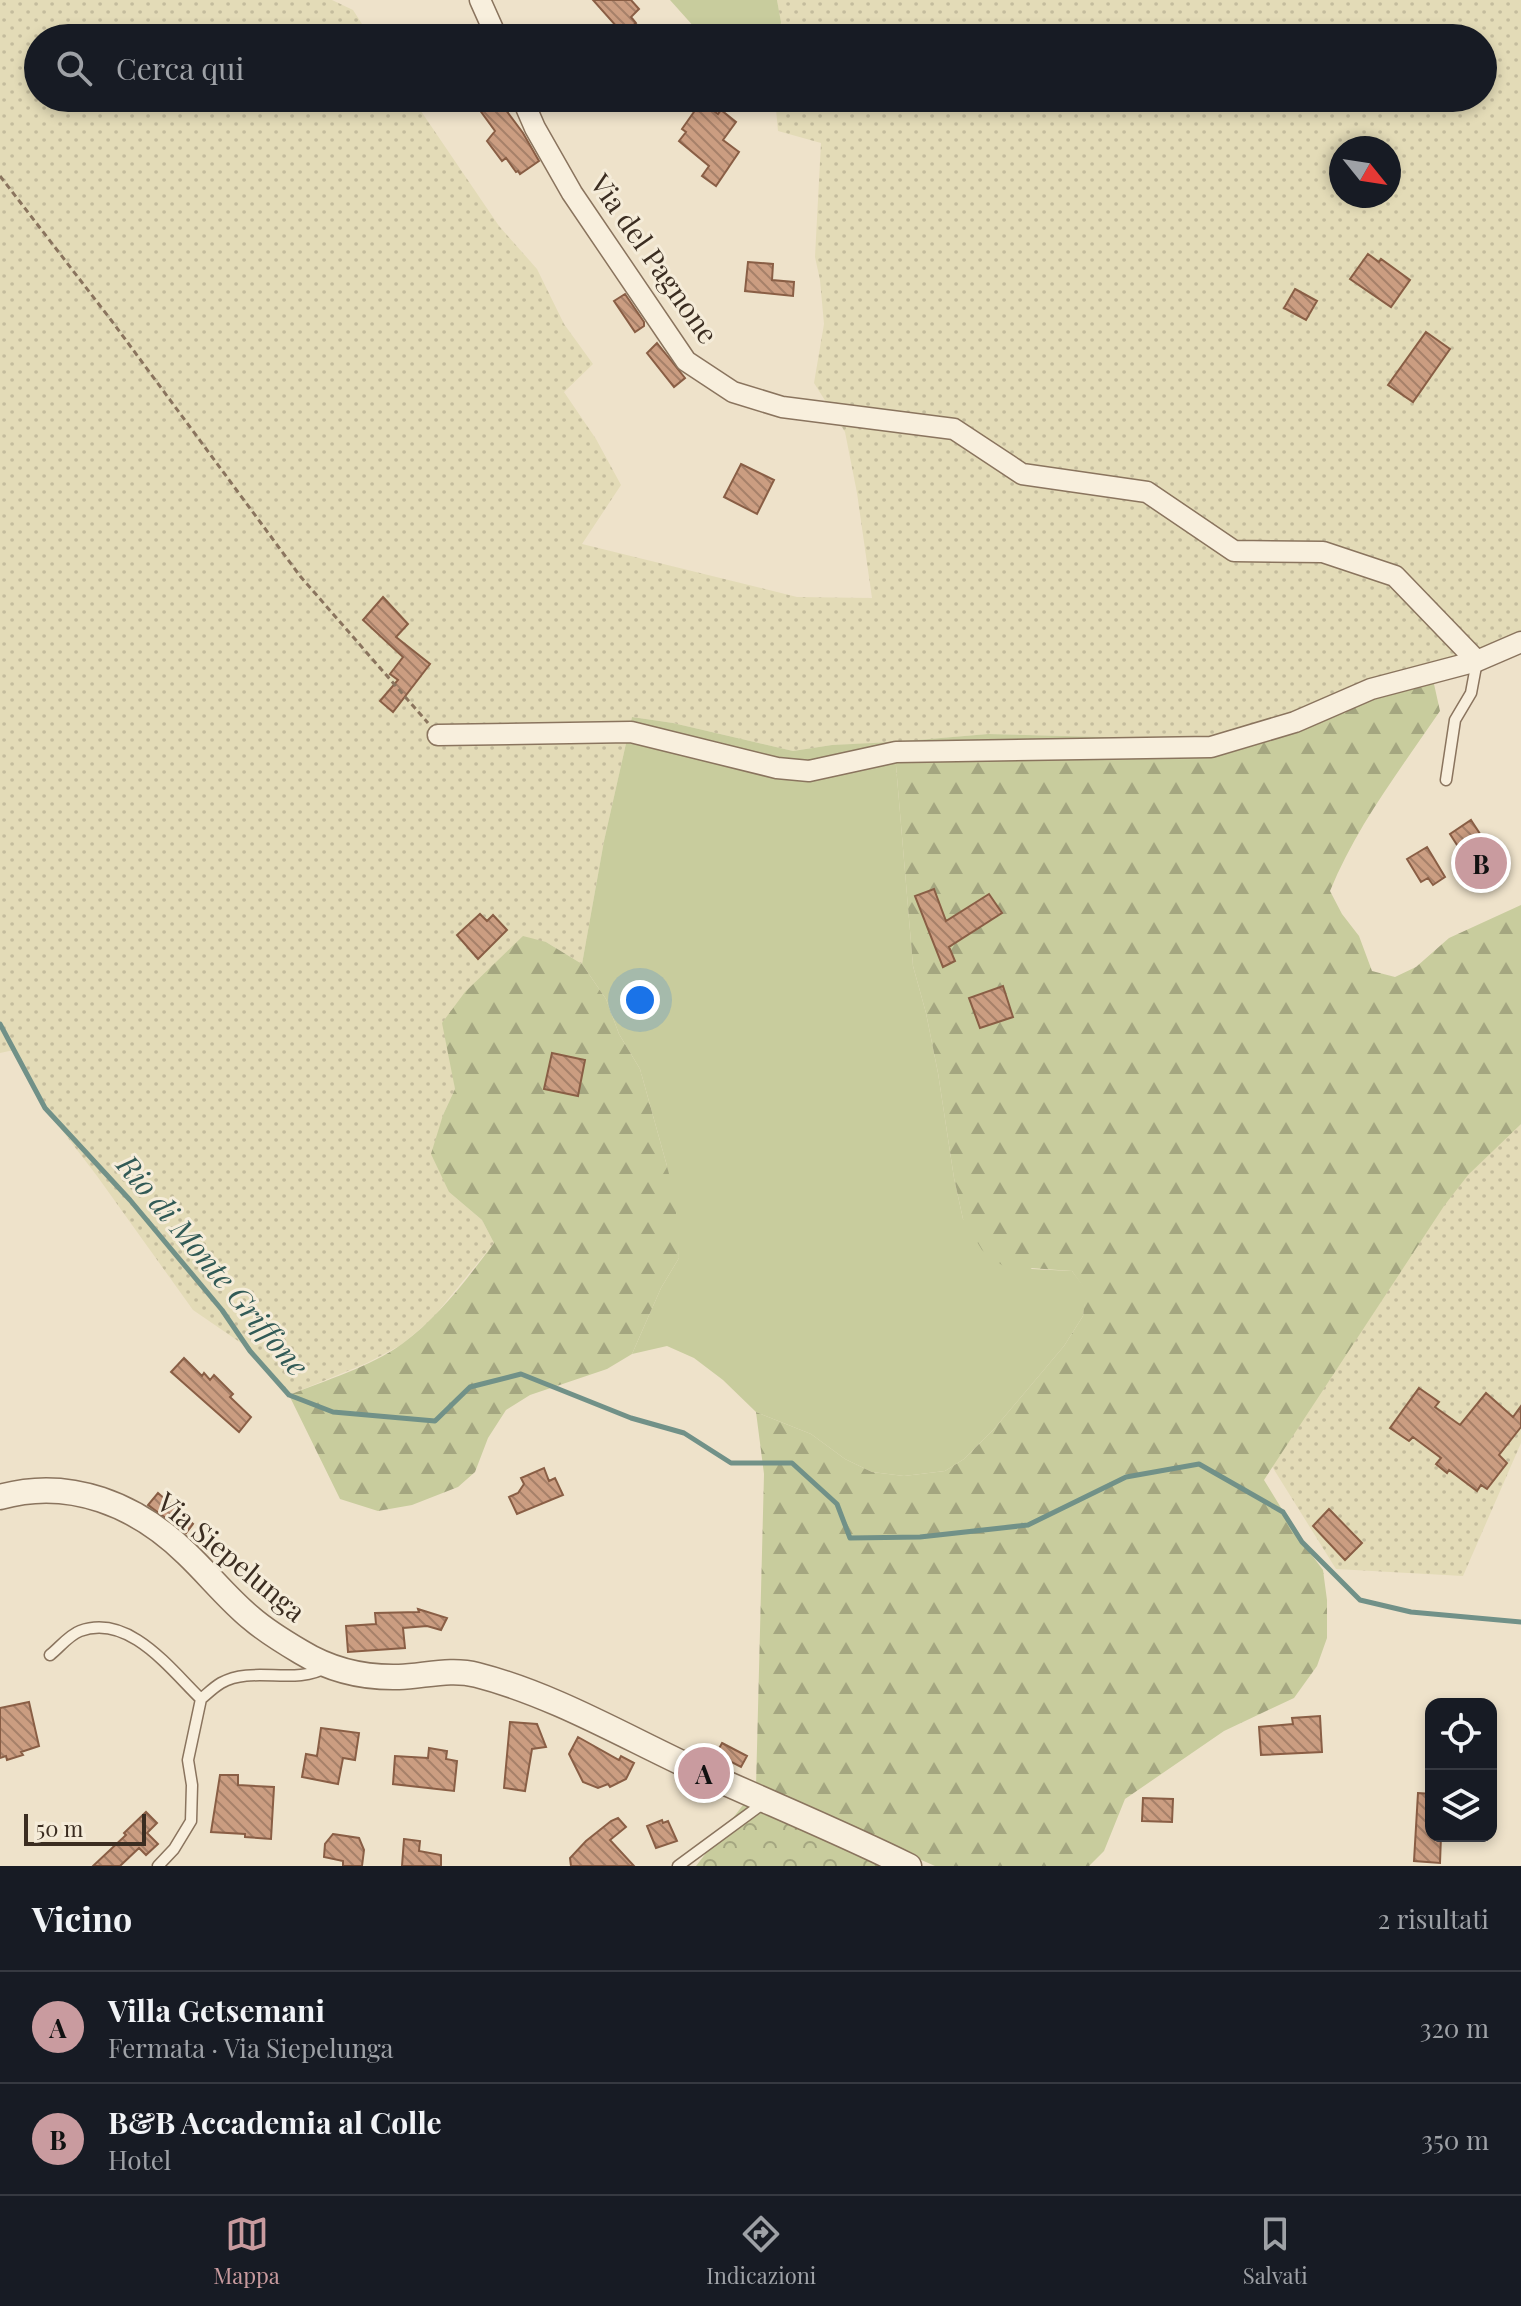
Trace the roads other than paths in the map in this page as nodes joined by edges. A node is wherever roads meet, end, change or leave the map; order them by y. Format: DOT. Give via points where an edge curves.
graph roads {
  1 [pos="480,0"];
  2 [pos="491,24"];
  3 [pos="528,112"];
  4 [pos="1521,642"];
  5 [pos="1477,661"];
  6 [pos="438,735"];
  7 [pos="1446,780"];
  8 [pos="0,1497"];
  9 [pos="50,1655"];
  10 [pos="329,1666"];
  11 [pos="201,1699"];
  12 [pos="766,1801"];
  13 [pos="158,1866"];
  14 [pos="678,1866"];
  15 [pos="909,1866"];
  1 -- 2 [label="street"];
  3 -- 5 [label="street, Via del Pagnone" via="572,193 686,361 733,392 782,407 954,429 1022,474 1147,492 1234,551 1323,552 1395,576"];
  4 -- 5 [label="street"];
  5 -- 6 [label="street" via="1371,689 1295,722 1211,747 896,752 809,771 631,732"];
  5 -- 7 [label="lane" via="1471,693 1455,720"];
  8 -- 10 [label="street, Via Siepelunga" via="45,1490 119,1505 147,1520 185,1552 250,1618"];
  9 -- 11 [label="lane" via="77,1631 100,1627 127,1634"];
  10 -- 11 [label="lane" via="314,1675 223,1682"];
  10 -- 12 [label="street, Via Siepelunga" via="362,1676 475,1675 574,1712"];
  11 -- 13 [label="lane" via="188,1760 191,1821"];
  12 -- 14 [label="lane"];
  12 -- 15 [label="street, Via Siepelunga"];
}
